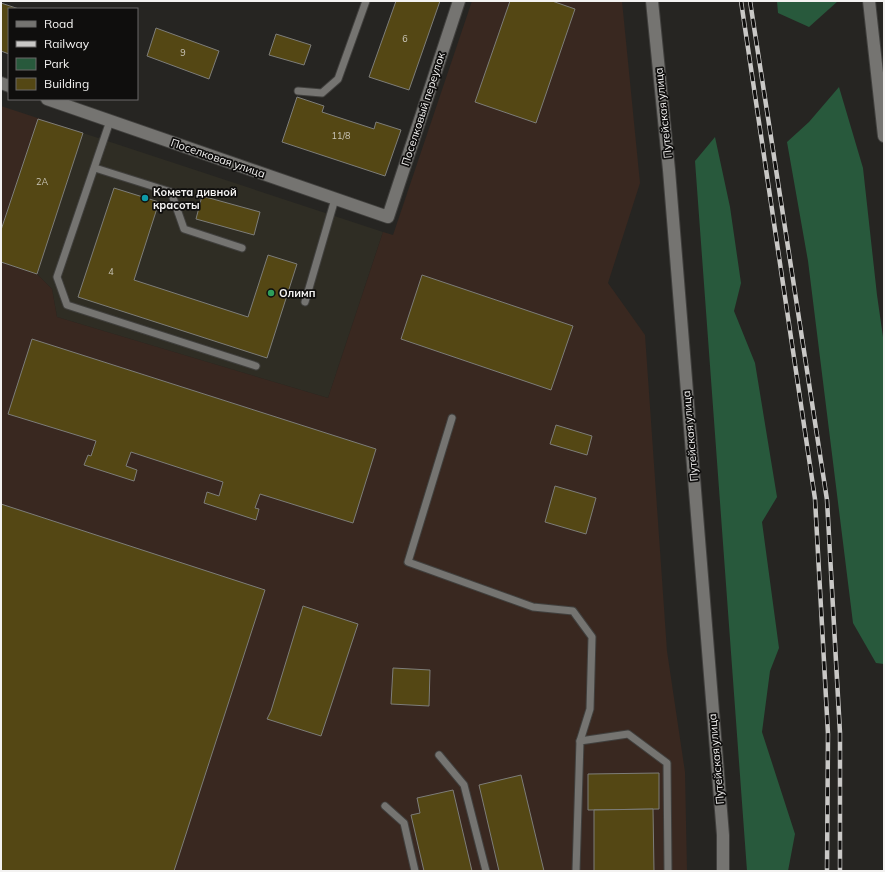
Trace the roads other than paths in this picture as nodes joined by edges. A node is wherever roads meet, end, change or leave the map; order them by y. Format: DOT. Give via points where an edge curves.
graph roads {
  1 [pos="366,1"];
  2 [pos="459,1"];
  3 [pos="652,1"];
  4 [pos="869,1"];
  5 [pos="298,91"];
  6 [pos="50,100"];
  7 [pos="110,121"];
  8 [pos="884,136"];
  9 [pos="94,168"];
  10 [pos="335,199"];
  11 [pos="388,217"];
  12 [pos="242,248"];
  13 [pos="305,302"];
  14 [pos="256,366"];
  15 [pos="452,418"];
  16 [pos="580,741"];
  17 [pos="438,755"];
  18 [pos="385,806"];
  19 [pos="415,871"];
  20 [pos="486,871"];
  21 [pos="576,871"];
  22 [pos="668,871"];
  23 [pos="723,871"];
  1 -- 5 [label="lane" via="338,79 322,93"];
  2 -- 11 [label="main road, Поселковый переулок"];
  3 -- 23 [label="main road, Путейская улица" via="670,186 723,835"];
  4 -- 8 [label="main road"];
  6 -- 7 [label="main road, Поселковая улица"];
  7 -- 9 [label="lane"];
  7 -- 10 [label="main road, Поселковая улица"];
  9 -- 12 [label="lane" via="171,192 184,230"];
  9 -- 14 [label="lane" via="57,277 67,305"];
  10 -- 11 [label="main road, Поселковая улица"];
  10 -- 13 [label="lane"];
  15 -- 16 [label="lane" via="408,562 533,607 574,611 592,637 590,709"];
  16 -- 21 [label="lane"];
  16 -- 22 [label="lane" via="628,734 667,763"];
  17 -- 20 [label="lane" via="464,785"];
  18 -- 19 [label="lane" via="404,823"];
}
